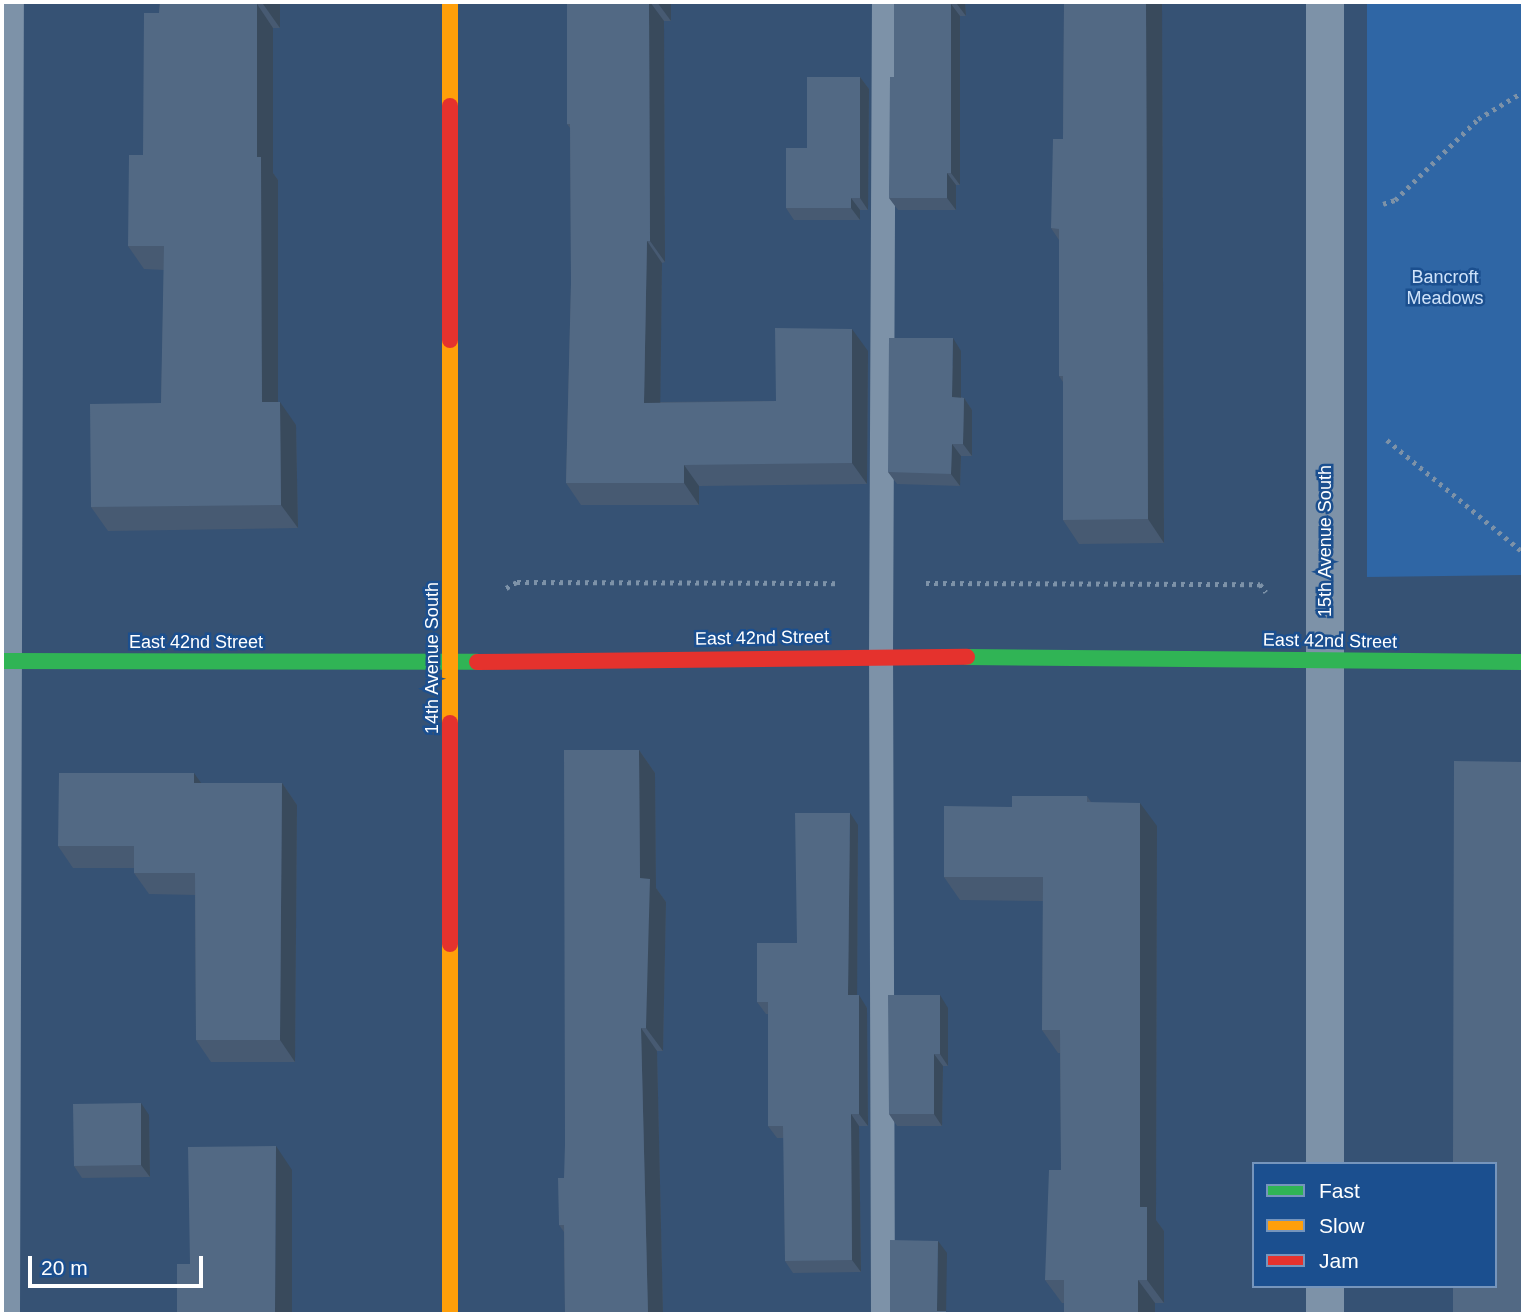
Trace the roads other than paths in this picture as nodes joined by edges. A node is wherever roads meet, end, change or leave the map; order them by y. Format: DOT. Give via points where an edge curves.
graph roads {
  1 [pos="12,2"];
  2 [pos="450,2"];
  3 [pos="884,2"];
  4 [pos="1325,2"];
  5 [pos="881,656"];
  6 [pos="1325,660"];
  7 [pos="6,661"];
  8 [pos="451,661"];
  9 [pos="1523,662"];
  10 [pos="1325,1162"];
  11 [pos="1325,1288"];
  12 [pos="8,1314"];
  13 [pos="450,1314"];
  14 [pos="883,1314"];
  15 [pos="1325,1314"];
  1 -- 7 [label="lane"];
  2 -- 8 [label="street, 14th Avenue South"];
  3 -- 5 [label="lane"];
  4 -- 6 [label="street, 15th Avenue South"];
  5 -- 6 [label="street, East 42nd Street"];
  5 -- 8 [label="street, East 42nd Street"];
  5 -- 14 [label="lane"];
  6 -- 9 [label="street, East 42nd Street"];
  6 -- 10 [label="street, 15th Avenue South"];
  7 -- 8 [label="street, East 42nd Street"];
  7 -- 12 [label="lane"];
  8 -- 13 [label="street, 14th Avenue South"];
  11 -- 15 [label="street"];
}
